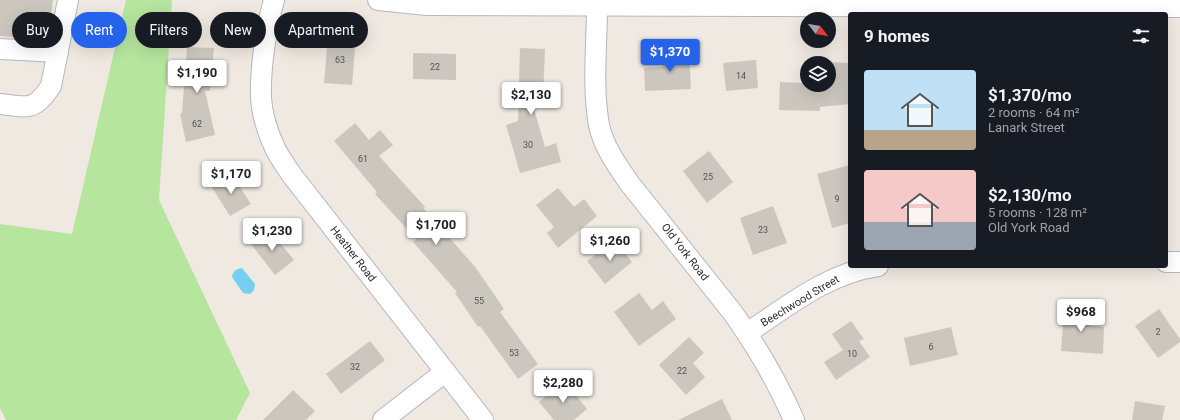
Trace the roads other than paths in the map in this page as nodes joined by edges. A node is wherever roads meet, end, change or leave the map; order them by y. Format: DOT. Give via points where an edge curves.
graph roads {
  1 [pos="68,0"];
  2 [pos="274,0"];
  3 [pos="378,0"];
  4 [pos="597,6"];
  5 [pos="1180,7"];
  6 [pos="0,49"];
  7 [pos="58,52"];
  8 [pos="0,104"];
  9 [pos="1168,262"];
  10 [pos="1180,262"];
  11 [pos="866,268"];
  12 [pos="747,333"];
  13 [pos="445,372"];
  14 [pos="383,420"];
  15 [pos="483,420"];
  16 [pos="794,420"];
  1 -- 7 [label="street"];
  2 -- 13 [label="street, Heather Road" via="265,44 261,98 266,124 275,149 291,174"];
  3 -- 4 [label="street" via="427,5"];
  4 -- 5 [label="street"];
  4 -- 12 [label="street, Old York Road" via="596,84 600,126 607,145 617,166 630,184"];
  6 -- 7 [label="street"];
  7 -- 8 [label="street" via="51,86 39,102 29,107"];
  9 -- 10 [label="street"];
  11 -- 12 [label="street, Beechwood Street" via="854,270 819,287"];
  12 -- 16 [label="street, Old York Road" via="776,382"];
  13 -- 14 [label="street"];
  13 -- 15 [label="street, Heather Road"];
}
